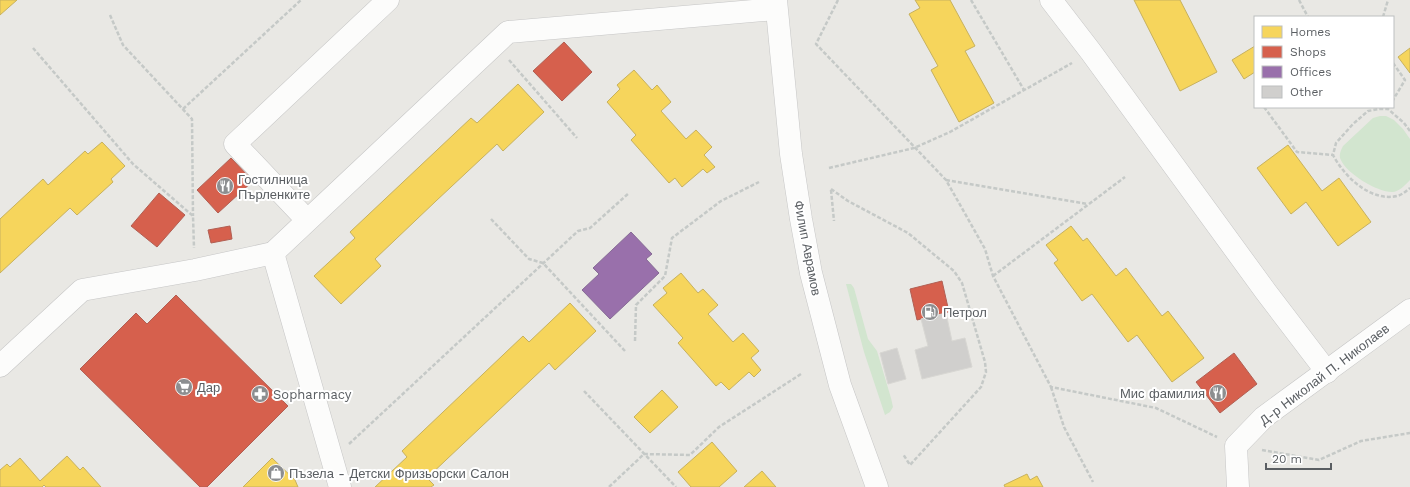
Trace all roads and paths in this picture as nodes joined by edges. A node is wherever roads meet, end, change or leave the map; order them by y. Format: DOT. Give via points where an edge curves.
graph roads {
  1 [pos="301,0"];
  2 [pos="388,0"];
  3 [pos="838,0"];
  4 [pos="971,0"];
  5 [pos="1051,0"];
  6 [pos="1299,0"];
  7 [pos="1388,0"];
  8 [pos="776,5"];
  9 [pos="110,16"];
  10 [pos="1307,16"];
  11 [pos="1383,16"];
  12 [pos="495,44"];
  13 [pos="33,48"];
  14 [pos="1091,52"];
  15 [pos="1394,64"];
  16 [pos="1024,90"];
  17 [pos="1394,98"];
  18 [pos="1265,108"];
  19 [pos="1388,108"];
  20 [pos="183,109"];
  21 [pos="1410,131"];
  22 [pos="577,138"];
  23 [pos="914,148"];
  24 [pos="1333,155"];
  25 [pos="829,168"];
  26 [pos="1125,177"];
  27 [pos="946,180"];
  28 [pos="759,182"];
  29 [pos="1410,188"];
  30 [pos="629,193"];
  31 [pos="1088,204"];
  32 [pos="193,216"];
  33 [pos="491,219"];
  34 [pos="307,220"];
  35 [pos="834,221"];
  36 [pos="273,253"];
  37 [pos="543,263"];
  38 [pos="195,270"];
  39 [pos="993,276"];
  40 [pos="1410,310"];
  41 [pos="635,341"];
  42 [pos="625,351"];
  43 [pos="0,366"];
  44 [pos="1327,372"];
  45 [pos="802,374"];
  46 [pos="1051,387"];
  47 [pos="584,391"];
  48 [pos="1410,433"];
  49 [pos="1236,446"];
  50 [pos="644,454"];
  51 [pos="903,454"];
  52 [pos="332,460"];
  53 [pos="1093,482"];
  54 [pos="340,487"];
  55 [pos="610,487"];
  56 [pos="676,487"];
  57 [pos="877,487"];
  58 [pos="1238,487"];
  1 -- 20 [label="path"];
  2 -- 34 [label="street" via="235,144"];
  3 -- 23 [label="path" via="816,44"];
  4 -- 16 [label="path"];
  5 -- 14 [label="street"];
  6 -- 10 [label="path"];
  7 -- 11 [label="path"];
  8 -- 12 [label="street" via="508,32"];
  8 -- 57 [label="street, Филип Аврамов" via="791,154 811,273 840,385"];
  9 -- 20 [label="path" via="123,45"];
  12 -- 22 [label="path"];
  12 -- 34 [label="street"];
  13 -- 32 [label="path" via="133,164"];
  14 -- 16 [label="path"];
  14 -- 44 [label="street" via="1261,286"];
  15 -- 17 [label="path" via="1405,80"];
  16 -- 23 [label="path" via="950,132"];
  18 -- 24 [label="path" via="1297,152"];
  19 -- 21 [label="path"];
  19 -- 24 [label="path" via="1368,111 1336,143"];
  20 -- 32 [label="path" via="192,119"];
  23 -- 25 [label="path"];
  23 -- 27 [label="path"];
  24 -- 29 [label="path" via="1344,173 1360,187 1385,197 1398,196"];
  26 -- 31 [label="path"];
  27 -- 31 [label="path"];
  27 -- 39 [label="path" via="985,248"];
  28 -- 41 [label="path" via="721,201 672,238 665,276 636,305"];
  30 -- 37 [label="path" via="590,228 578,231"];
  31 -- 39 [label="path"];
  32 -- 38 [label="path"];
  33 -- 37 [label="path" via="529,259"];
  34 -- 36 [label="street"];
  35 -- 51 [label="path" via="831,189 848,201 908,232 954,271 962,283 985,362 986,372 981,387 910,465"];
  36 -- 38 [label="street"];
  36 -- 52 [label="street"];
  37 -- 42 [label="path"];
  37 -- 52 [label="path"];
  38 -- 43 [label="street" via="82,290"];
  39 -- 46 [label="path"];
  40 -- 44 [label="street, Д-р Николай П. Николаев"];
  44 -- 49 [label="street, Д-р Николай П. Николаев" via="1264,417"];
  45 -- 50 [label="path" via="719,427 690,455"];
  46 -- 49 [label="path" via="1156,408"];
  46 -- 53 [label="path" via="1064,428"];
  47 -- 50 [label="path"];
  48 -- 49 [label="path" via="1361,442 1319,460"];
  49 -- 58 [label="street"];
  50 -- 55 [label="path"];
  50 -- 56 [label="path"];
  52 -- 54 [label="street"];
}
